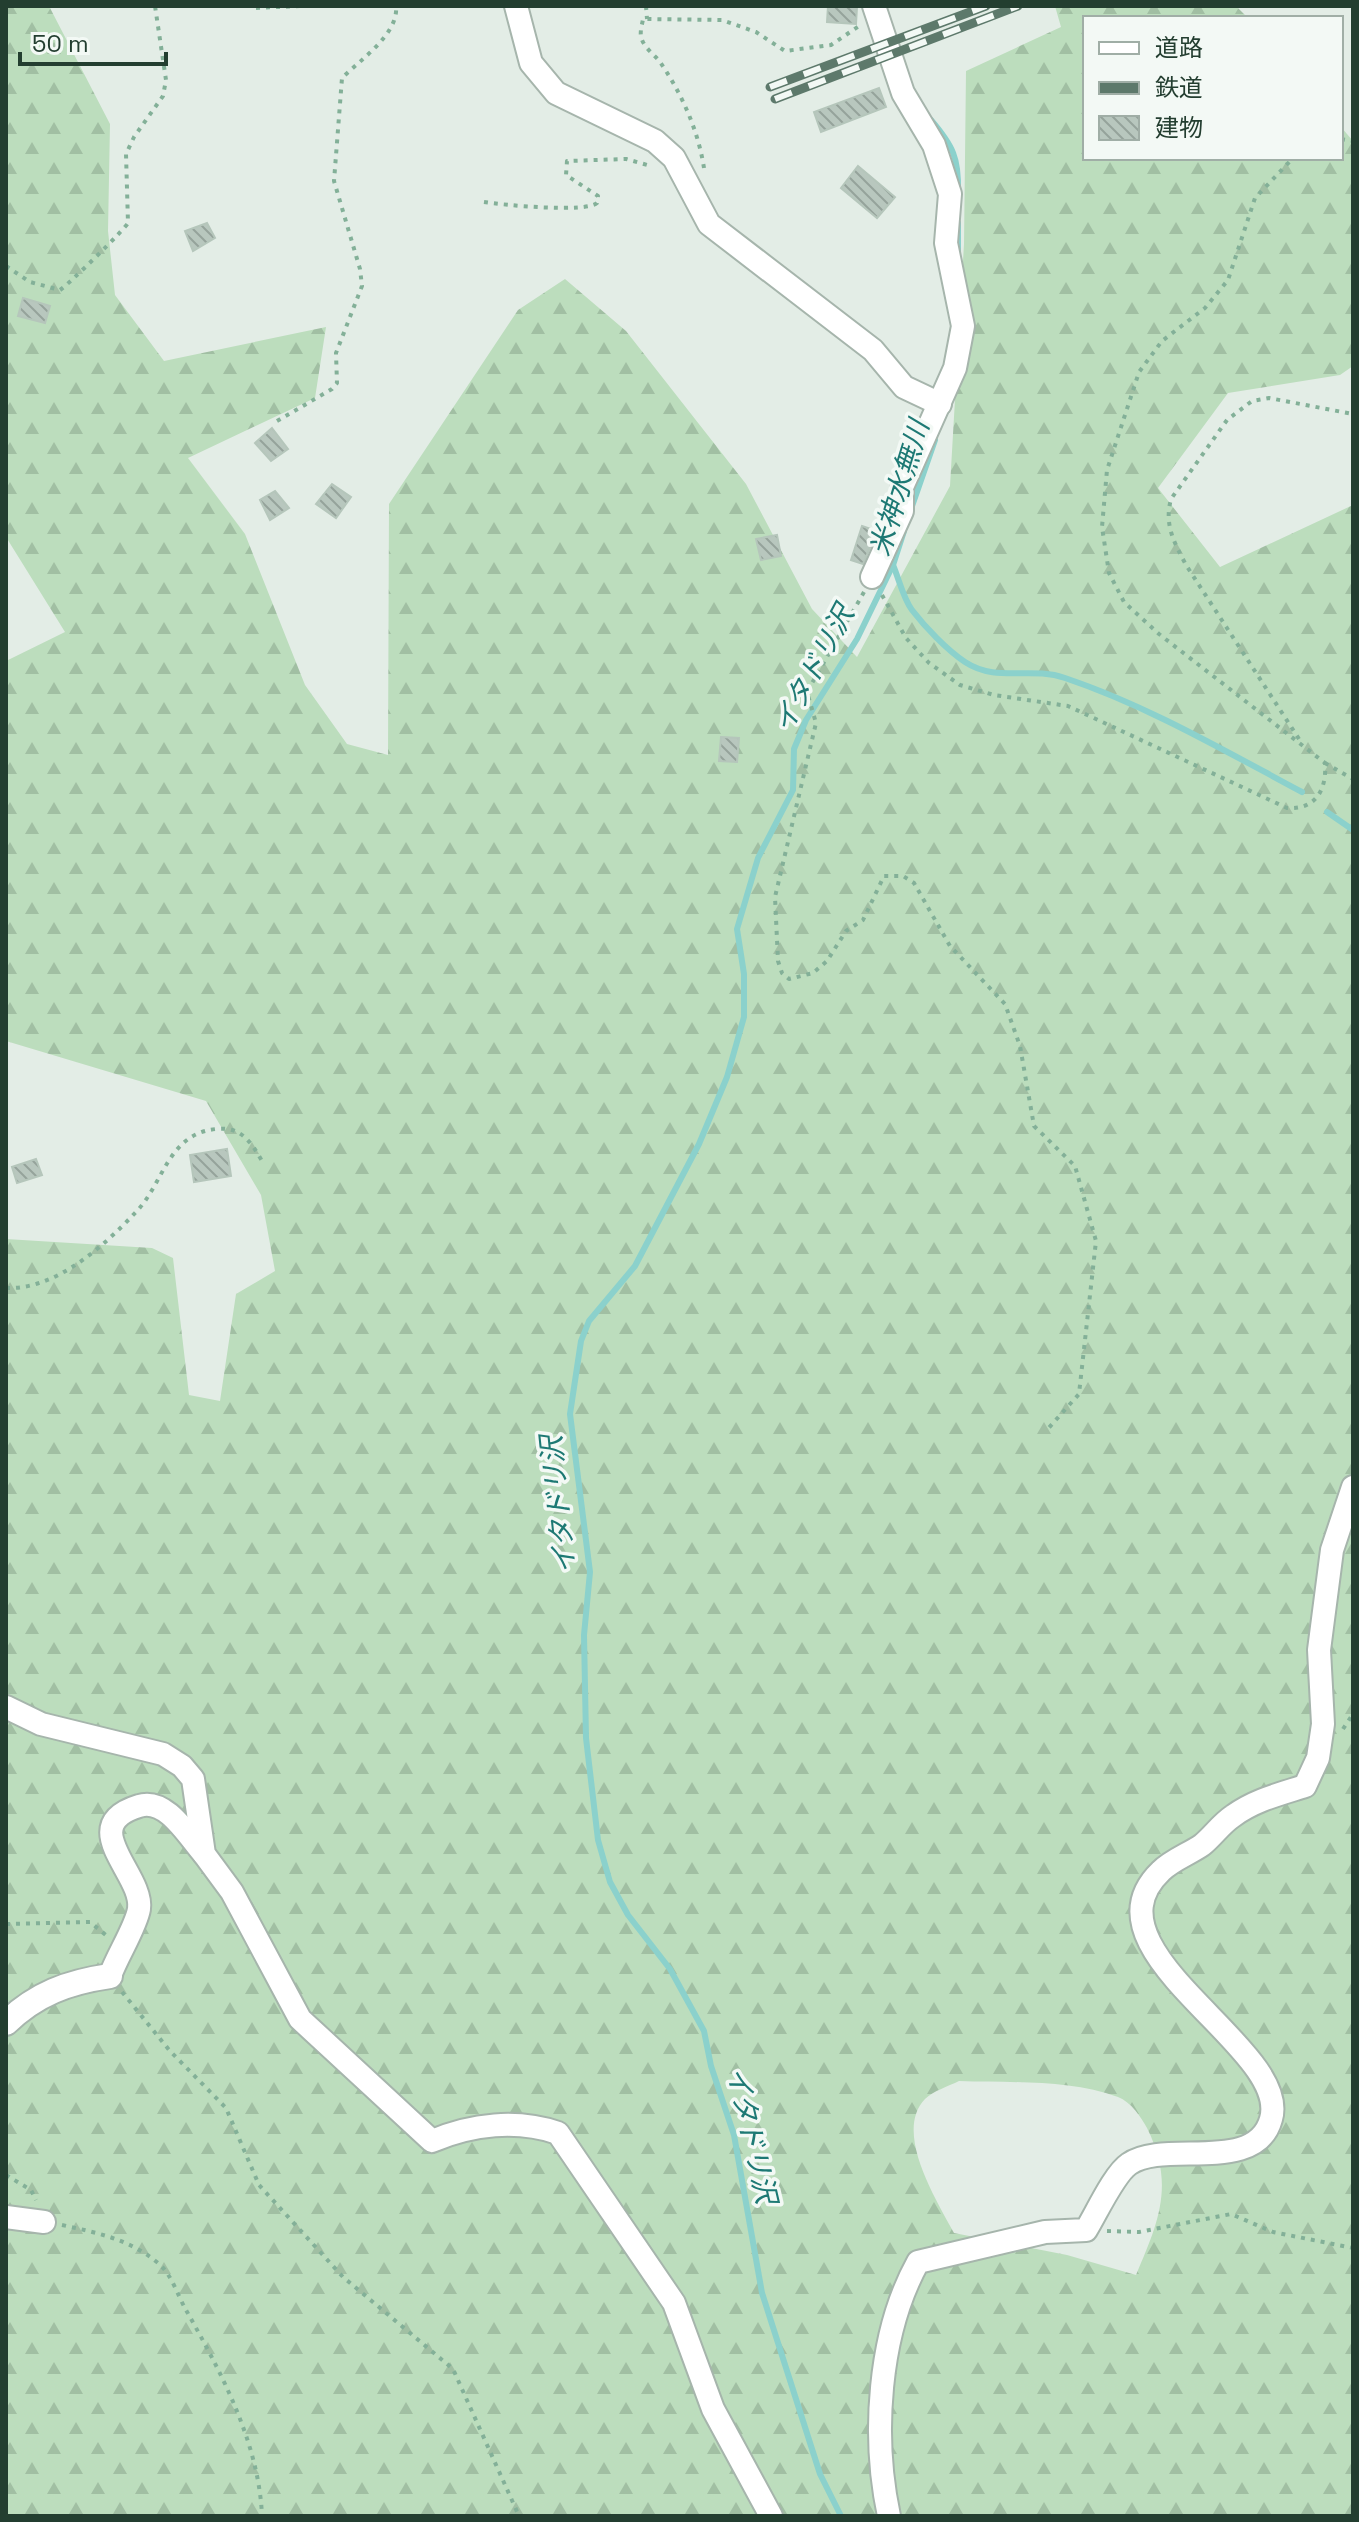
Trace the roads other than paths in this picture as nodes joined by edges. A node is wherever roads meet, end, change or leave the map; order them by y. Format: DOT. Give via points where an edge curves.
graph roads {
  1 [pos="516,6"];
  2 [pos="876,11"];
  3 [pos="940,404"];
  4 [pos="872,577"];
  5 [pos="1353,1487"];
  6 [pos="6,1707"];
  7 [pos="204,1854"];
  8 [pos="110,1976"];
  9 [pos="6,2023"];
  10 [pos="6,2217"];
  11 [pos="44,2222"];
  12 [pos="771,2516"];
  13 [pos="889,2516"];
  1 -- 3 [label="street" via="531,63 556,93 655,141 674,158 709,224 873,350 904,387"];
  2 -- 3 [label="street" via="903,93 934,145 950,194 946,243 963,326 955,368"];
  3 -- 4 [label="street" via="902,487 902,511"];
  5 -- 13 [label="street" via="1332,1550 1319,1650 1323,1724 1318,1758 1305,1786 1256,1802 1160,1871 1142,1909 1142,1924 1158,1958 1270,2092 1272,2119 1261,2137 1238,2149 1142,2157 1126,2166 1086,2230 1045,2232 918,2262 895,2318 887,2365 879,2440"];
  6 -- 7 [label="street" via="41,1724 163,1754 182,1766 193,1779"];
  7 -- 8 [label="street" via="156,1805 123,1813 111,1834 113,1847 138,1893 139,1909"];
  7 -- 12 [label="street" via="232,1892 300,2019 432,2141 455,2131 514,2123 558,2133 674,2303 713,2409"];
  8 -- 9 [label="street" via="54,1989"];
  10 -- 11 [label="street"];
}
